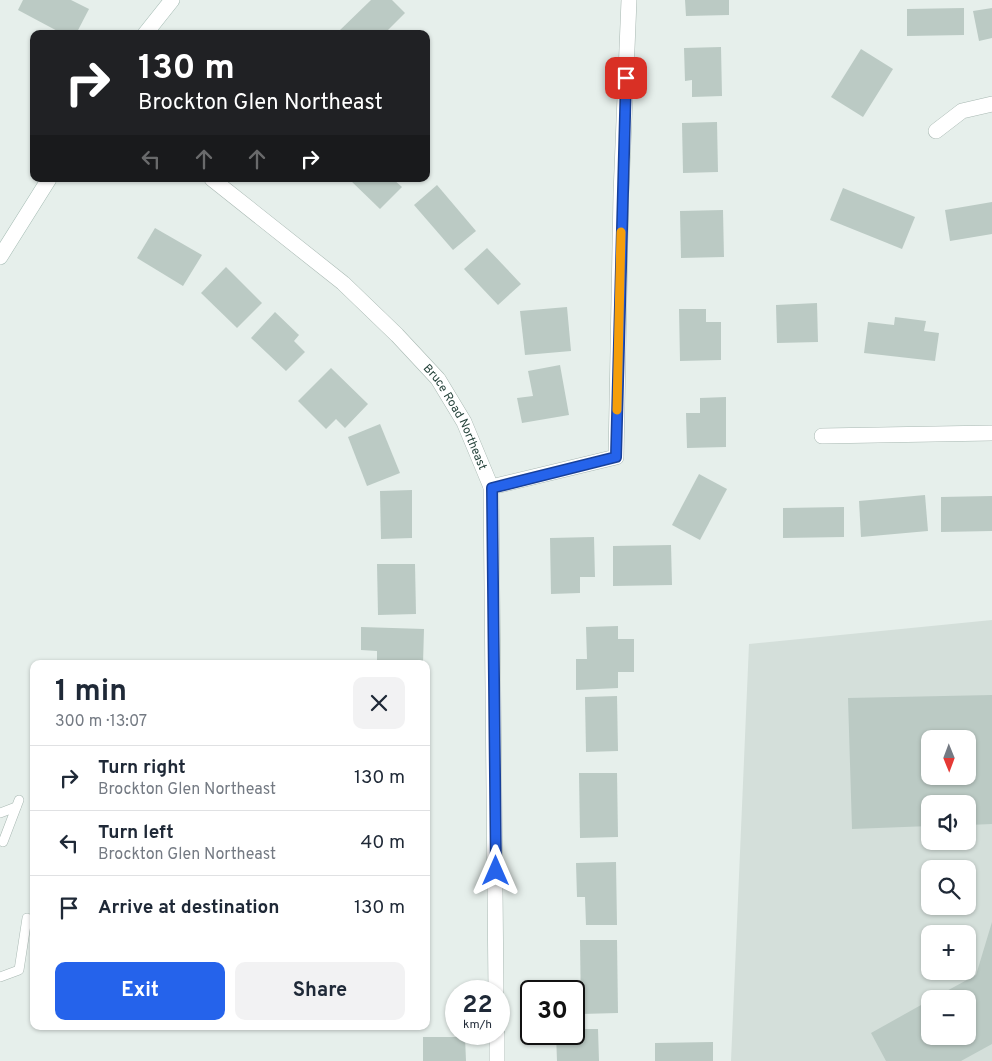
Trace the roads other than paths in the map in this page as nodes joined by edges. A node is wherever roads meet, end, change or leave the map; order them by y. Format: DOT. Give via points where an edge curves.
graph roads {
  1 [pos="172,0"];
  2 [pos="629,0"];
  3 [pos="148,30"];
  4 [pos="992,104"];
  5 [pos="936,131"];
  6 [pos="47,182"];
  7 [pos="216,182"];
  8 [pos="0,257"];
  9 [pos="992,433"];
  10 [pos="822,436"];
  11 [pos="492,488"];
  12 [pos="0,813"];
  13 [pos="3,842"];
  14 [pos="27,918"];
  15 [pos="0,977"];
  16 [pos="496,980"];
  17 [pos="497,1045"];
  18 [pos="497,1061"];
  1 -- 3 [label="street"];
  2 -- 11 [label="street" via="616,457"];
  4 -- 5 [label="street" via="962,111"];
  6 -- 8 [label="street"];
  7 -- 11 [label="street, Bruce Road Northeast" via="343,283 438,378 464,422"];
  9 -- 10 [label="street"];
  11 -- 16 [label="street, Bruce Road Northeast"];
  12 -- 13 [label="lane" via="17,804"];
  14 -- 15 [label="lane" via="19,970"];
  17 -- 18 [label="street"];
}
